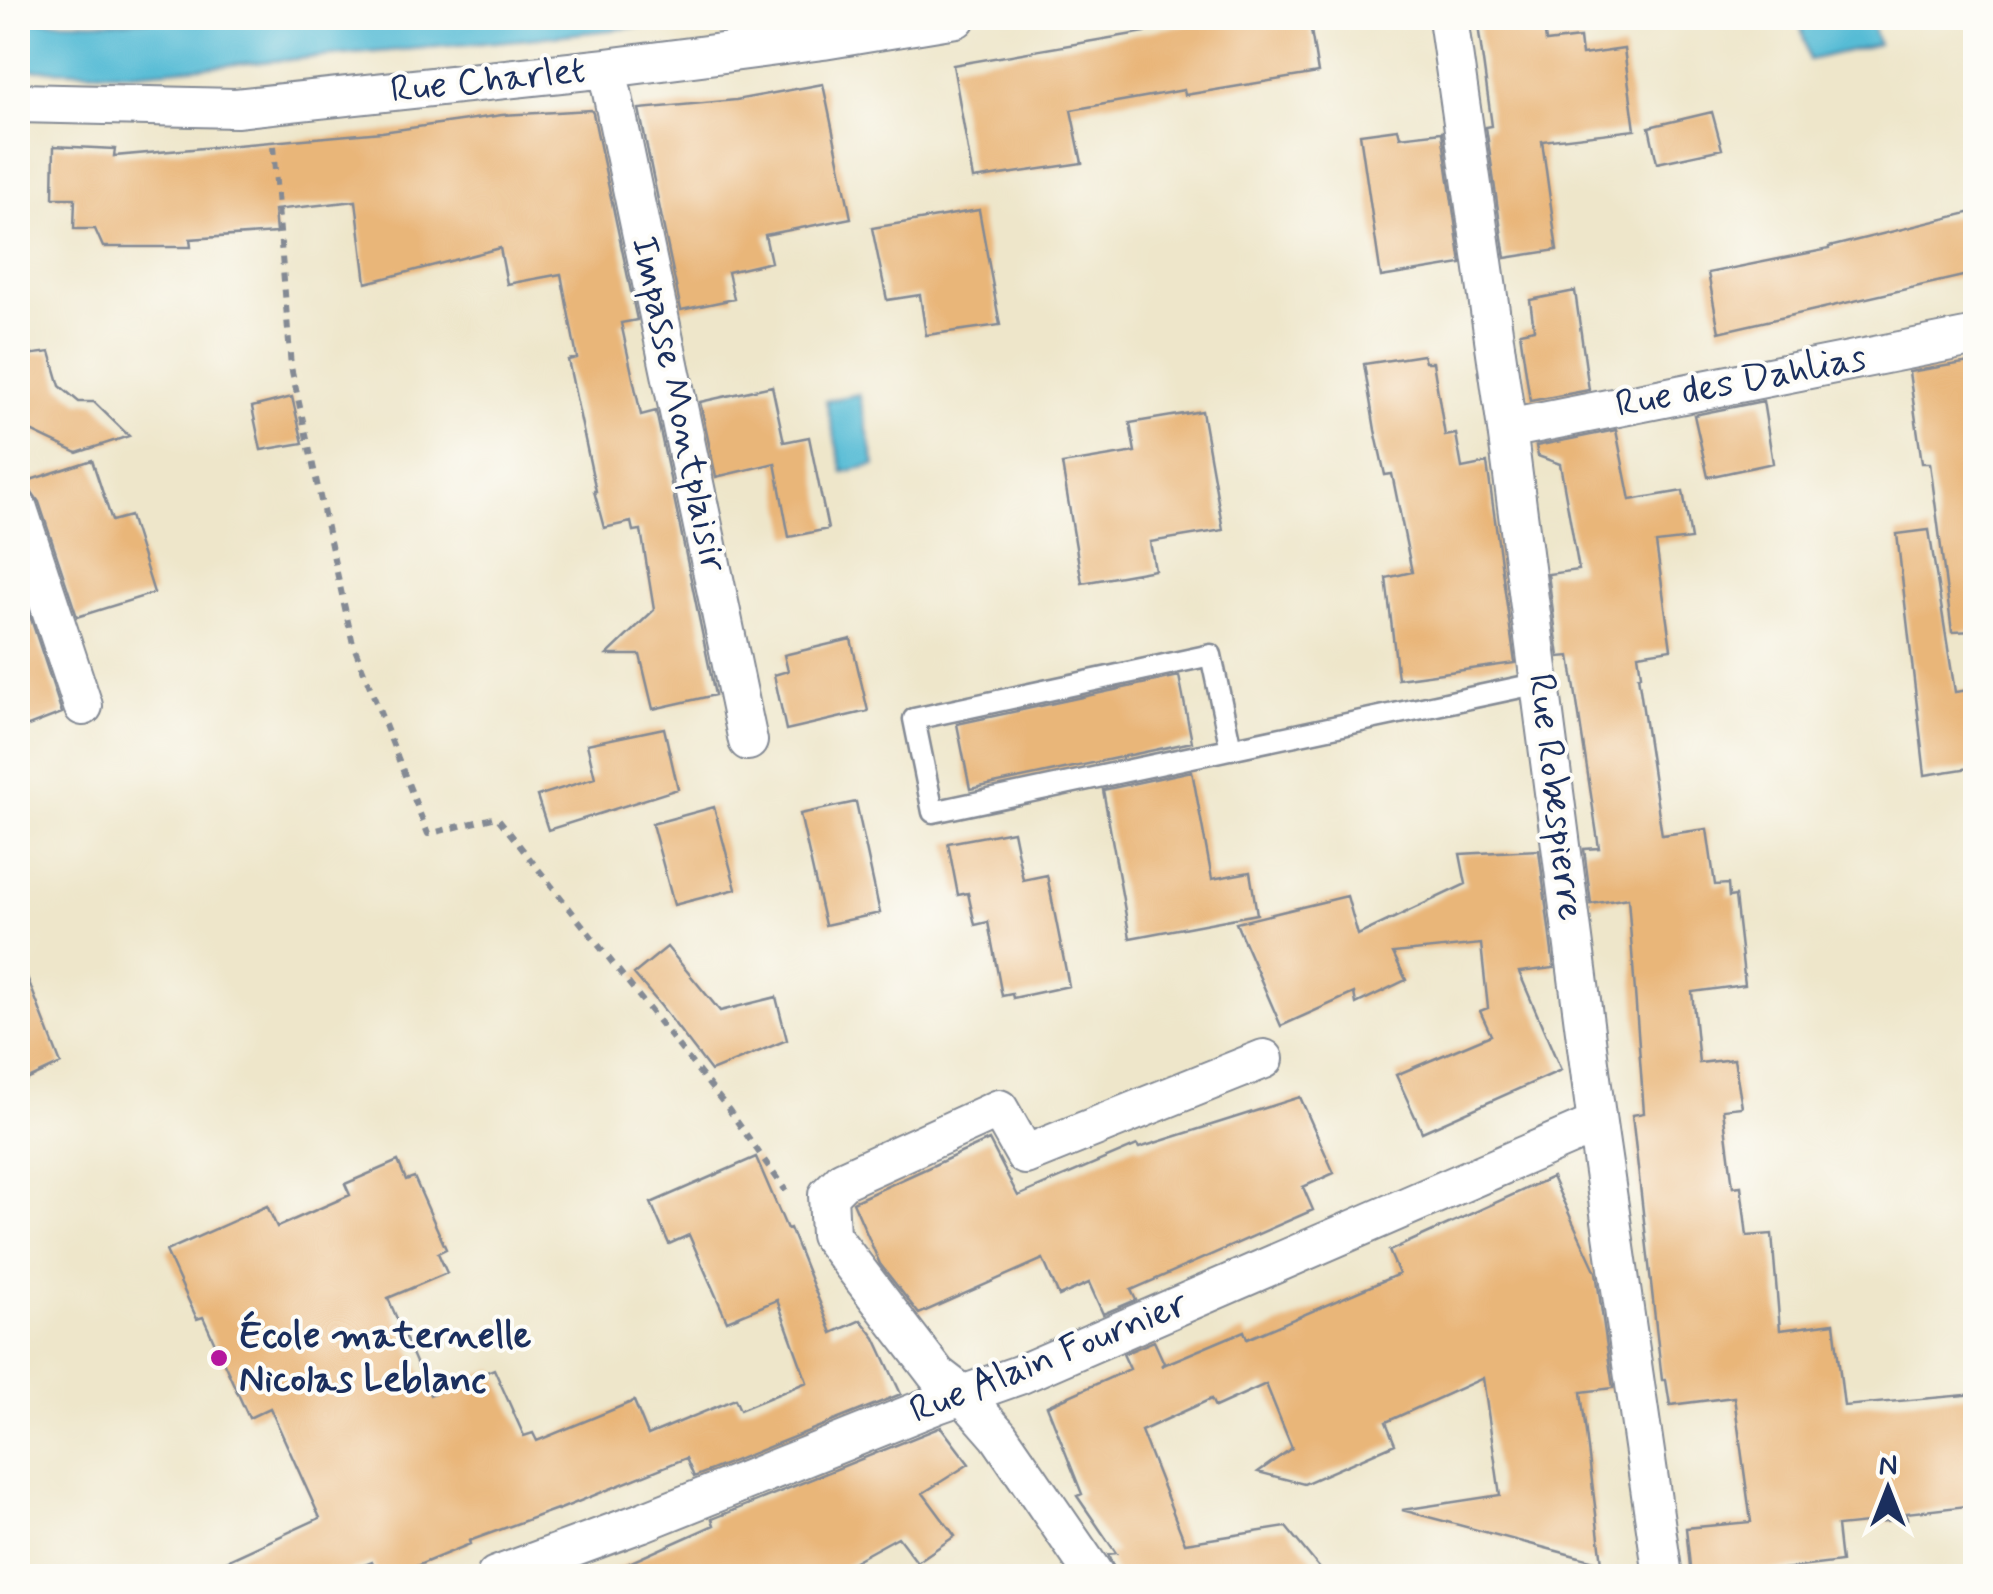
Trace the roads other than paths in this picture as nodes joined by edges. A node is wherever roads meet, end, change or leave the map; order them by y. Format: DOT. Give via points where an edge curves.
graph roads {
  1 [pos="956,18"];
  2 [pos="1448,18"];
  3 [pos="821,26"];
  4 [pos="608,68"];
  5 [pos="18,103"];
  6 [pos="1976,336"];
  7 [pos="1507,429"];
  8 [pos="18,510"];
  9 [pos="1540,683"];
  10 [pos="83,706"];
  11 [pos="748,741"];
  12 [pos="1231,748"];
  13 [pos="1264,1059"];
  14 [pos="1598,1124"];
  15 [pos="963,1395"];
  16 [pos="496,1576"];
  17 [pos="1095,1576"];
  18 [pos="1664,1576"];
  1 -- 3 [label="street, Rue Charlet"];
  2 -- 7 [label="street, Rue Robespierre"];
  3 -- 4 [label="street, Rue Charlet"];
  4 -- 5 [label="street, Rue Charlet" via="218,108"];
  4 -- 11 [label="street, Impasse Montplaisir"];
  6 -- 7 [label="street, Rue des Dahlias"];
  7 -- 9 [label="street, Rue Robespierre"];
  8 -- 10 [label="street"];
  9 -- 12 [label="lane"];
  9 -- 14 [label="street, Rue Robespierre"];
  12 -- 12 [label="lane" via="1211,654 914,719 933,812"];
  13 -- 15 [label="street" via="1025,1155 999,1109 842,1180 828,1195 830,1235 937,1375"];
  14 -- 15 [label="street, Rue Alain Fournier"];
  14 -- 18 [label="street, Rue Robespierre"];
  15 -- 16 [label="street, Rue Alain Fournier"];
  15 -- 17 [label="street"];
}
